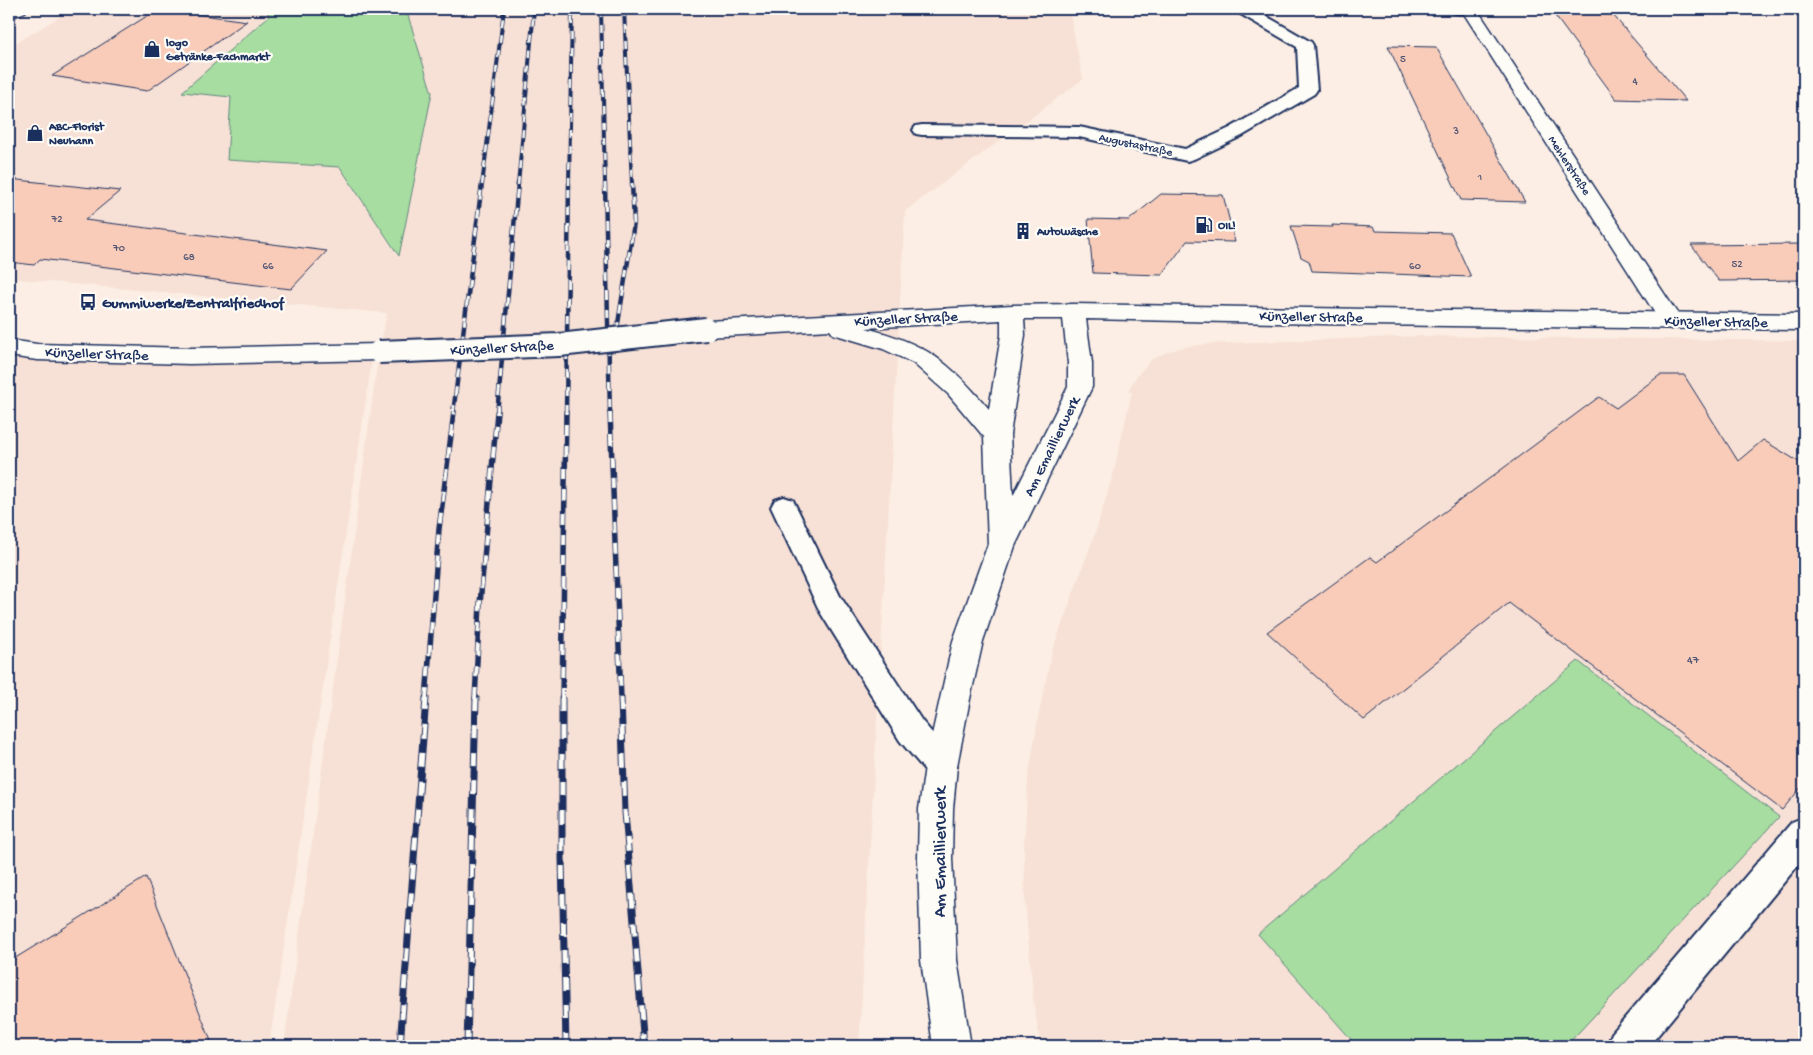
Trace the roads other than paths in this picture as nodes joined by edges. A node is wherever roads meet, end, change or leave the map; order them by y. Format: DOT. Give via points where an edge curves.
graph roads {
  1 [pos="19,9"];
  2 [pos="1243,9"];
  3 [pos="1457,9"];
  4 [pos="1469,9"];
  5 [pos="9,14"];
  6 [pos="922,130"];
  7 [pos="1074,311"];
  8 [pos="1012,312"];
  9 [pos="1671,321"];
  10 [pos="1804,322"];
  11 [pos="818,323"];
  12 [pos="9,348"];
  13 [pos="997,435"];
  14 [pos="784,507"];
  15 [pos="1001,546"];
  16 [pos="941,766"];
  17 [pos="1804,833"];
  18 [pos="952,1046"];
  19 [pos="1625,1046"];
  1 -- 5 [label="main road"];
  2 -- 6 [label="lane, Augustastraße" via="1304,45 1308,90 1236,132 1187,155 1079,132"];
  3 -- 4 [label="lane"];
  4 -- 9 [label="main road, Mehlerstraße"];
  7 -- 8 [label="main road, Künzeller Straße"];
  7 -- 9 [label="main road, Künzeller Straße"];
  7 -- 15 [label="main road, Am Emaillierwerk" via="1080,387"];
  8 -- 11 [label="main road, Künzeller Straße"];
  8 -- 13 [label="main road, Am Emaillierwerk" via="1013,335"];
  9 -- 10 [label="main road, Künzeller Straße"];
  11 -- 12 [label="main road, Künzeller Straße, bridge" via="706,329 559,345 378,352 190,356 37,352"];
  11 -- 13 [label="main road" via="890,343 919,356 938,370"];
  13 -- 15 [label="main road, Am Emaillierwerk"];
  14 -- 16 [label="lane" via="830,604 911,731"];
  15 -- 16 [label="main road, Am Emaillierwerk" via="968,641"];
  16 -- 18 [label="main road, Am Emaillierwerk" via="935,858 939,960"];
  17 -- 19 [label="lane"];
}
